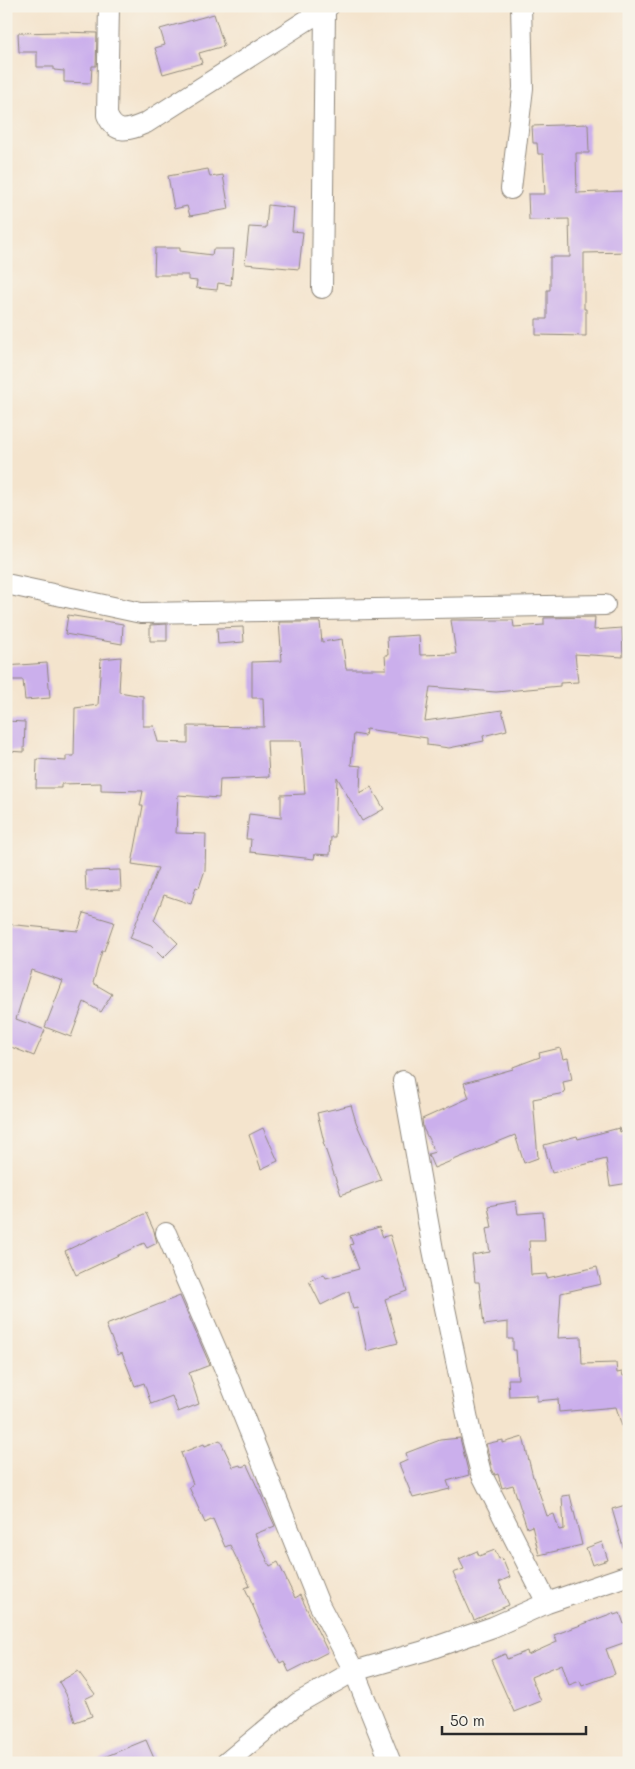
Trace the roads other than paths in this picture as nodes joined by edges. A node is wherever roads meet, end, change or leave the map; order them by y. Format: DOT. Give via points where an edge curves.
graph roads {
  1 [pos="109,6"];
  2 [pos="521,6"];
  3 [pos="327,8"];
  4 [pos="511,189"];
  5 [pos="322,288"];
  6 [pos="6,584"];
  7 [pos="605,604"];
  8 [pos="403,1081"];
  9 [pos="166,1233"];
  10 [pos="629,1575"];
  11 [pos="547,1603"];
  12 [pos="354,1671"];
  13 [pos="226,1763"];
  14 [pos="391,1763"];
  1 -- 3 [label="street" via="107,115 116,128 126,130 146,123"];
  2 -- 4 [label="street" via="523,88"];
  3 -- 5 [label="street"];
  6 -- 7 [label="street" via="141,613"];
  8 -- 11 [label="street" via="435,1260 481,1473"];
  9 -- 12 [label="street" via="319,1604"];
  10 -- 11 [label="street"];
  11 -- 12 [label="street" via="493,1627"];
  12 -- 13 [label="street" via="298,1703"];
  12 -- 14 [label="street"];
}
